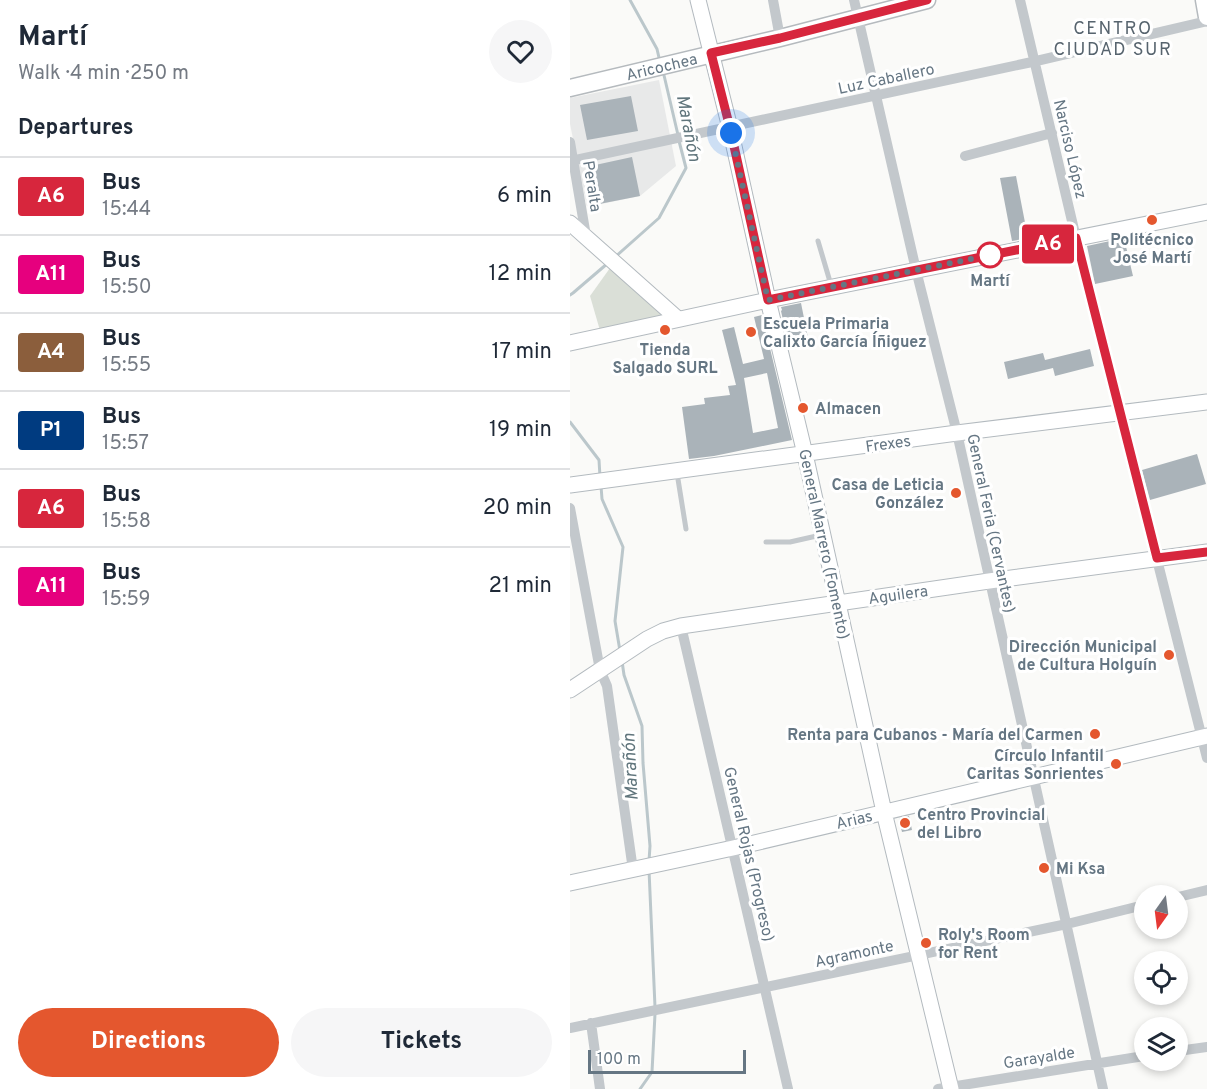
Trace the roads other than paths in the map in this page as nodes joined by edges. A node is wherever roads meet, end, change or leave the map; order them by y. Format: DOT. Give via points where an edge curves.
graph roads {
  1 [pos="698,0"];
  2 [pos="773,0"];
  3 [pos="854,0"];
  4 [pos="927,0"];
  5 [pos="1020,0"];
  6 [pos="1204,0"];
  7 [pos="858,18"];
  8 [pos="1207,19"];
  9 [pos="780,38"];
  10 [pos="711,53"];
  11 [pos="1035,61"];
  12 [pos="570,88"];
  13 [pos="876,96"];
  14 [pos="730,128"];
  15 [pos="1052,133"];
  16 [pos="570,142"];
  17 [pos="965,156"];
  18 [pos="572,161"];
  19 [pos="1207,212"];
  20 [pos="570,223"];
  21 [pos="586,236"];
  22 [pos="1076,238"];
  23 [pos="818,241"];
  24 [pos="916,270"];
  25 [pos="832,287"];
  26 [pos="768,300"];
  27 [pos="678,319"];
  28 [pos="570,343"];
  29 [pos="1207,402"];
  30 [pos="1121,413"];
  31 [pos="957,433"];
  32 [pos="805,454"];
  33 [pos="676,471"];
  34 [pos="578,484"];
  35 [pos="570,508"];
  36 [pos="686,529"];
  37 [pos="822,534"];
  38 [pos="766,542"];
  39 [pos="1207,552"];
  40 [pos="1157,558"];
  41 [pos="989,581"];
  42 [pos="837,603"];
  43 [pos="681,626"];
  44 [pos="606,666"];
  45 [pos="570,690"];
  46 [pos="1205,736"];
  47 [pos="1207,758"];
  48 [pos="1034,776"];
  49 [pos="884,812"];
  50 [pos="733,848"];
  51 [pos="636,869"];
  52 [pos="570,883"];
  53 [pos="1207,890"];
  54 [pos="1188,895"];
  55 [pos="1134,907"];
  56 [pos="1067,924"];
  57 [pos="919,955"];
  58 [pos="765,987"];
  59 [pos="591,1023"];
  60 [pos="570,1028"];
  61 [pos="1207,1047"];
  62 [pos="1188,1050"];
  63 [pos="1134,1058"];
  64 [pos="1098,1063"];
  65 [pos="946,1088"];
  66 [pos="600,1089"];
  67 [pos="788,1089"];
  68 [pos="1103,1089"];
  1 -- 10 [label="street, General Marrero (Fomento)"];
  2 -- 9 [label="street"];
  3 -- 7 [label="street, General Feria (Cervantes)"];
  4 -- 7 [label="main road, Aricochea"];
  5 -- 11 [label="street, Narciso López"];
  6 -- 8 [label="main road"];
  7 -- 9 [label="main road, Aricochea"];
  7 -- 13 [label="street, General Feria (Cervantes)"];
  8 -- 11 [label="street, Luz Caballero"];
  9 -- 10 [label="main road, Aricochea"];
  10 -- 12 [label="main road, Aricochea"];
  10 -- 14 [label="street, General Marrero (Fomento)"];
  11 -- 13 [label="street, Luz Caballero"];
  11 -- 15 [label="street, Narciso López"];
  13 -- 14 [label="street, Luz Caballero"];
  13 -- 24 [label="street, General Feria (Cervantes)"];
  14 -- 18 [label="street, Luz Caballero"];
  14 -- 26 [label="street, General Marrero (Fomento)"];
  15 -- 17 [label="street"];
  15 -- 22 [label="street, Narciso López"];
  16 -- 18 [label="street, Peralta"];
  18 -- 21 [label="street, Peralta"];
  19 -- 22 [label="street"];
  20 -- 21 [label="street"];
  21 -- 27 [label="street"];
  22 -- 24 [label="street"];
  22 -- 30 [label="street, Narciso López"];
  23 -- 25 [label="lane"];
  24 -- 25 [label="street"];
  24 -- 31 [label="street, General Feria (Cervantes)"];
  25 -- 26 [label="street"];
  26 -- 27 [label="street"];
  26 -- 32 [label="street, General Marrero (Fomento)"];
  27 -- 28 [label="street"];
  29 -- 30 [label="street, Frexes"];
  30 -- 31 [label="street, Frexes"];
  30 -- 40 [label="street, Narciso López"];
  31 -- 32 [label="street, Frexes"];
  31 -- 41 [label="street, General Feria (Cervantes)"];
  32 -- 33 [label="street, Frexes"];
  32 -- 37 [label="street, General Marrero (Fomento)"];
  33 -- 34 [label="street, Frexes"];
  33 -- 36 [label="lane"];
  35 -- 44 [label="street"];
  37 -- 38 [label="lane" via="790,542"];
  37 -- 42 [label="street, General Marrero (Fomento)"];
  39 -- 40 [label="street, Aguilera"];
  40 -- 41 [label="street, Aguilera"];
  40 -- 46 [label="street, Narciso López"];
  41 -- 42 [label="street, Aguilera"];
  41 -- 48 [label="street, General Feria (Cervantes)"];
  42 -- 43 [label="street, Aguilera"];
  42 -- 49 [label="street, General Marrero (Fomento)"];
  43 -- 44 [label="street, Aguilera" via="646,639"];
  43 -- 50 [label="street, General Rojas (Progreso)"];
  44 -- 45 [label="street, Aguilera"];
  44 -- 51 [label="street"];
  46 -- 47 [label="street, Narciso López"];
  46 -- 48 [label="street, Arias"];
  48 -- 49 [label="street, Arias"];
  48 -- 56 [label="street, General Feria (Cervantes)"];
  49 -- 50 [label="street, Arias"];
  49 -- 57 [label="street, General Marrero (Fomento)"];
  50 -- 51 [label="street, Arias"];
  50 -- 58 [label="street, General Rojas (Progreso)"];
  51 -- 52 [label="street, Arias"];
  53 -- 54 [label="street"];
  55 -- 56 [label="street, Agramonte"];
  56 -- 57 [label="street, Agramonte"];
  56 -- 64 [label="street, General Feria (Cervantes)"];
  57 -- 58 [label="street, Agramonte"];
  57 -- 65 [label="street, General Marrero (Fomento)"];
  58 -- 59 [label="street, Agramonte"];
  58 -- 67 [label="street, General Rojas (Progreso)"];
  59 -- 60 [label="street, Agramonte"];
  59 -- 66 [label="street"];
  61 -- 62 [label="street"];
  63 -- 64 [label="street, Garayalde"];
  64 -- 65 [label="street, Garayalde"];
  64 -- 68 [label="street, General Feria (Cervantes)"];
}
